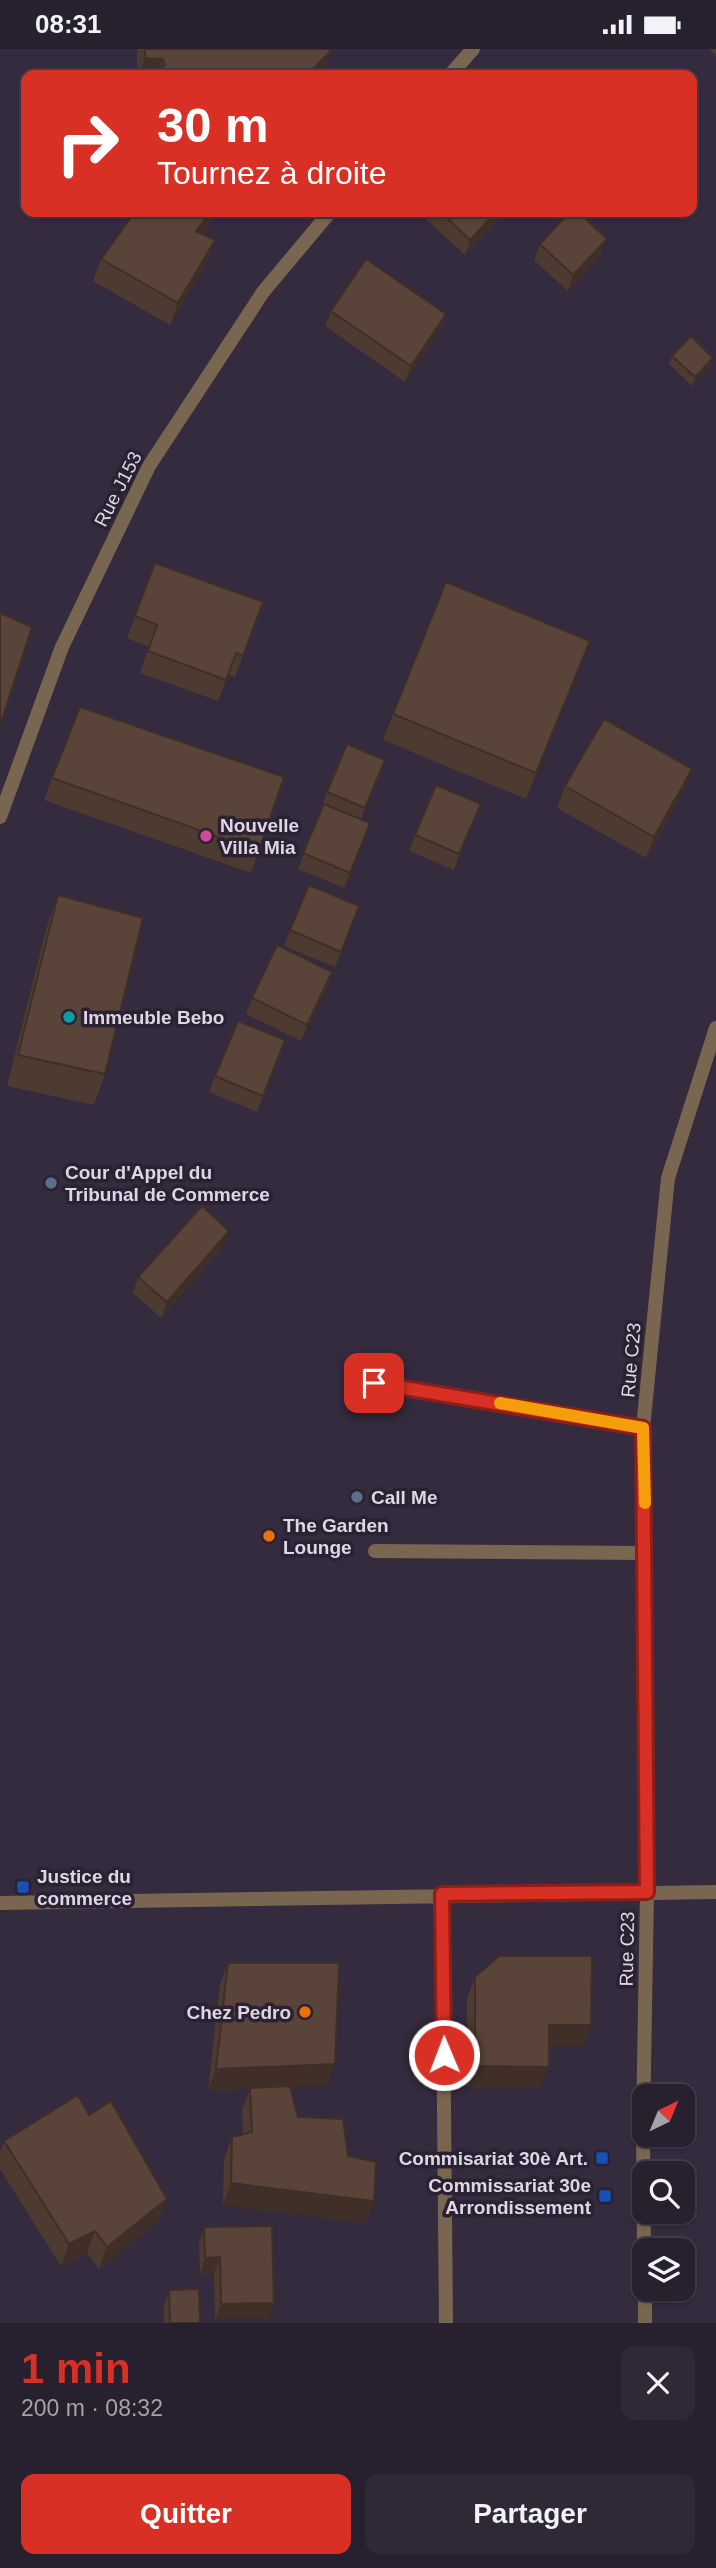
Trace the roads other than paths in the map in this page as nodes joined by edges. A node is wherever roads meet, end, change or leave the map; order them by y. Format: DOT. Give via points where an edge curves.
graph roads {
  1 [pos="473,49"];
  2 [pos="454,70"];
  3 [pos="326,217"];
  4 [pos="0,817"];
  5 [pos="716,1028"];
  6 [pos="374,1383"];
  7 [pos="643,1428"];
  8 [pos="375,1551"];
  9 [pos="645,1553"];
  10 [pos="647,1892"];
  11 [pos="716,1892"];
  12 [pos="442,1894"];
  13 [pos="0,1903"];
  14 [pos="644,2238"];
  15 [pos="645,2301"];
  16 [pos="446,2323"];
  17 [pos="645,2323"];
  1 -- 2 [label="street"];
  3 -- 4 [label="street, Rue J153" via="263,292 149,466 62,647"];
  5 -- 7 [label="street, Rue C23" via="668,1178"];
  6 -- 7 [label="street"];
  7 -- 9 [label="street, Rue C23"];
  8 -- 9 [label="street"];
  9 -- 10 [label="street, Rue C23"];
  10 -- 11 [label="street"];
  10 -- 12 [label="street"];
  10 -- 14 [label="street, Rue C23"];
  12 -- 13 [label="street"];
  12 -- 16 [label="street"];
  15 -- 17 [label="street"];
}
